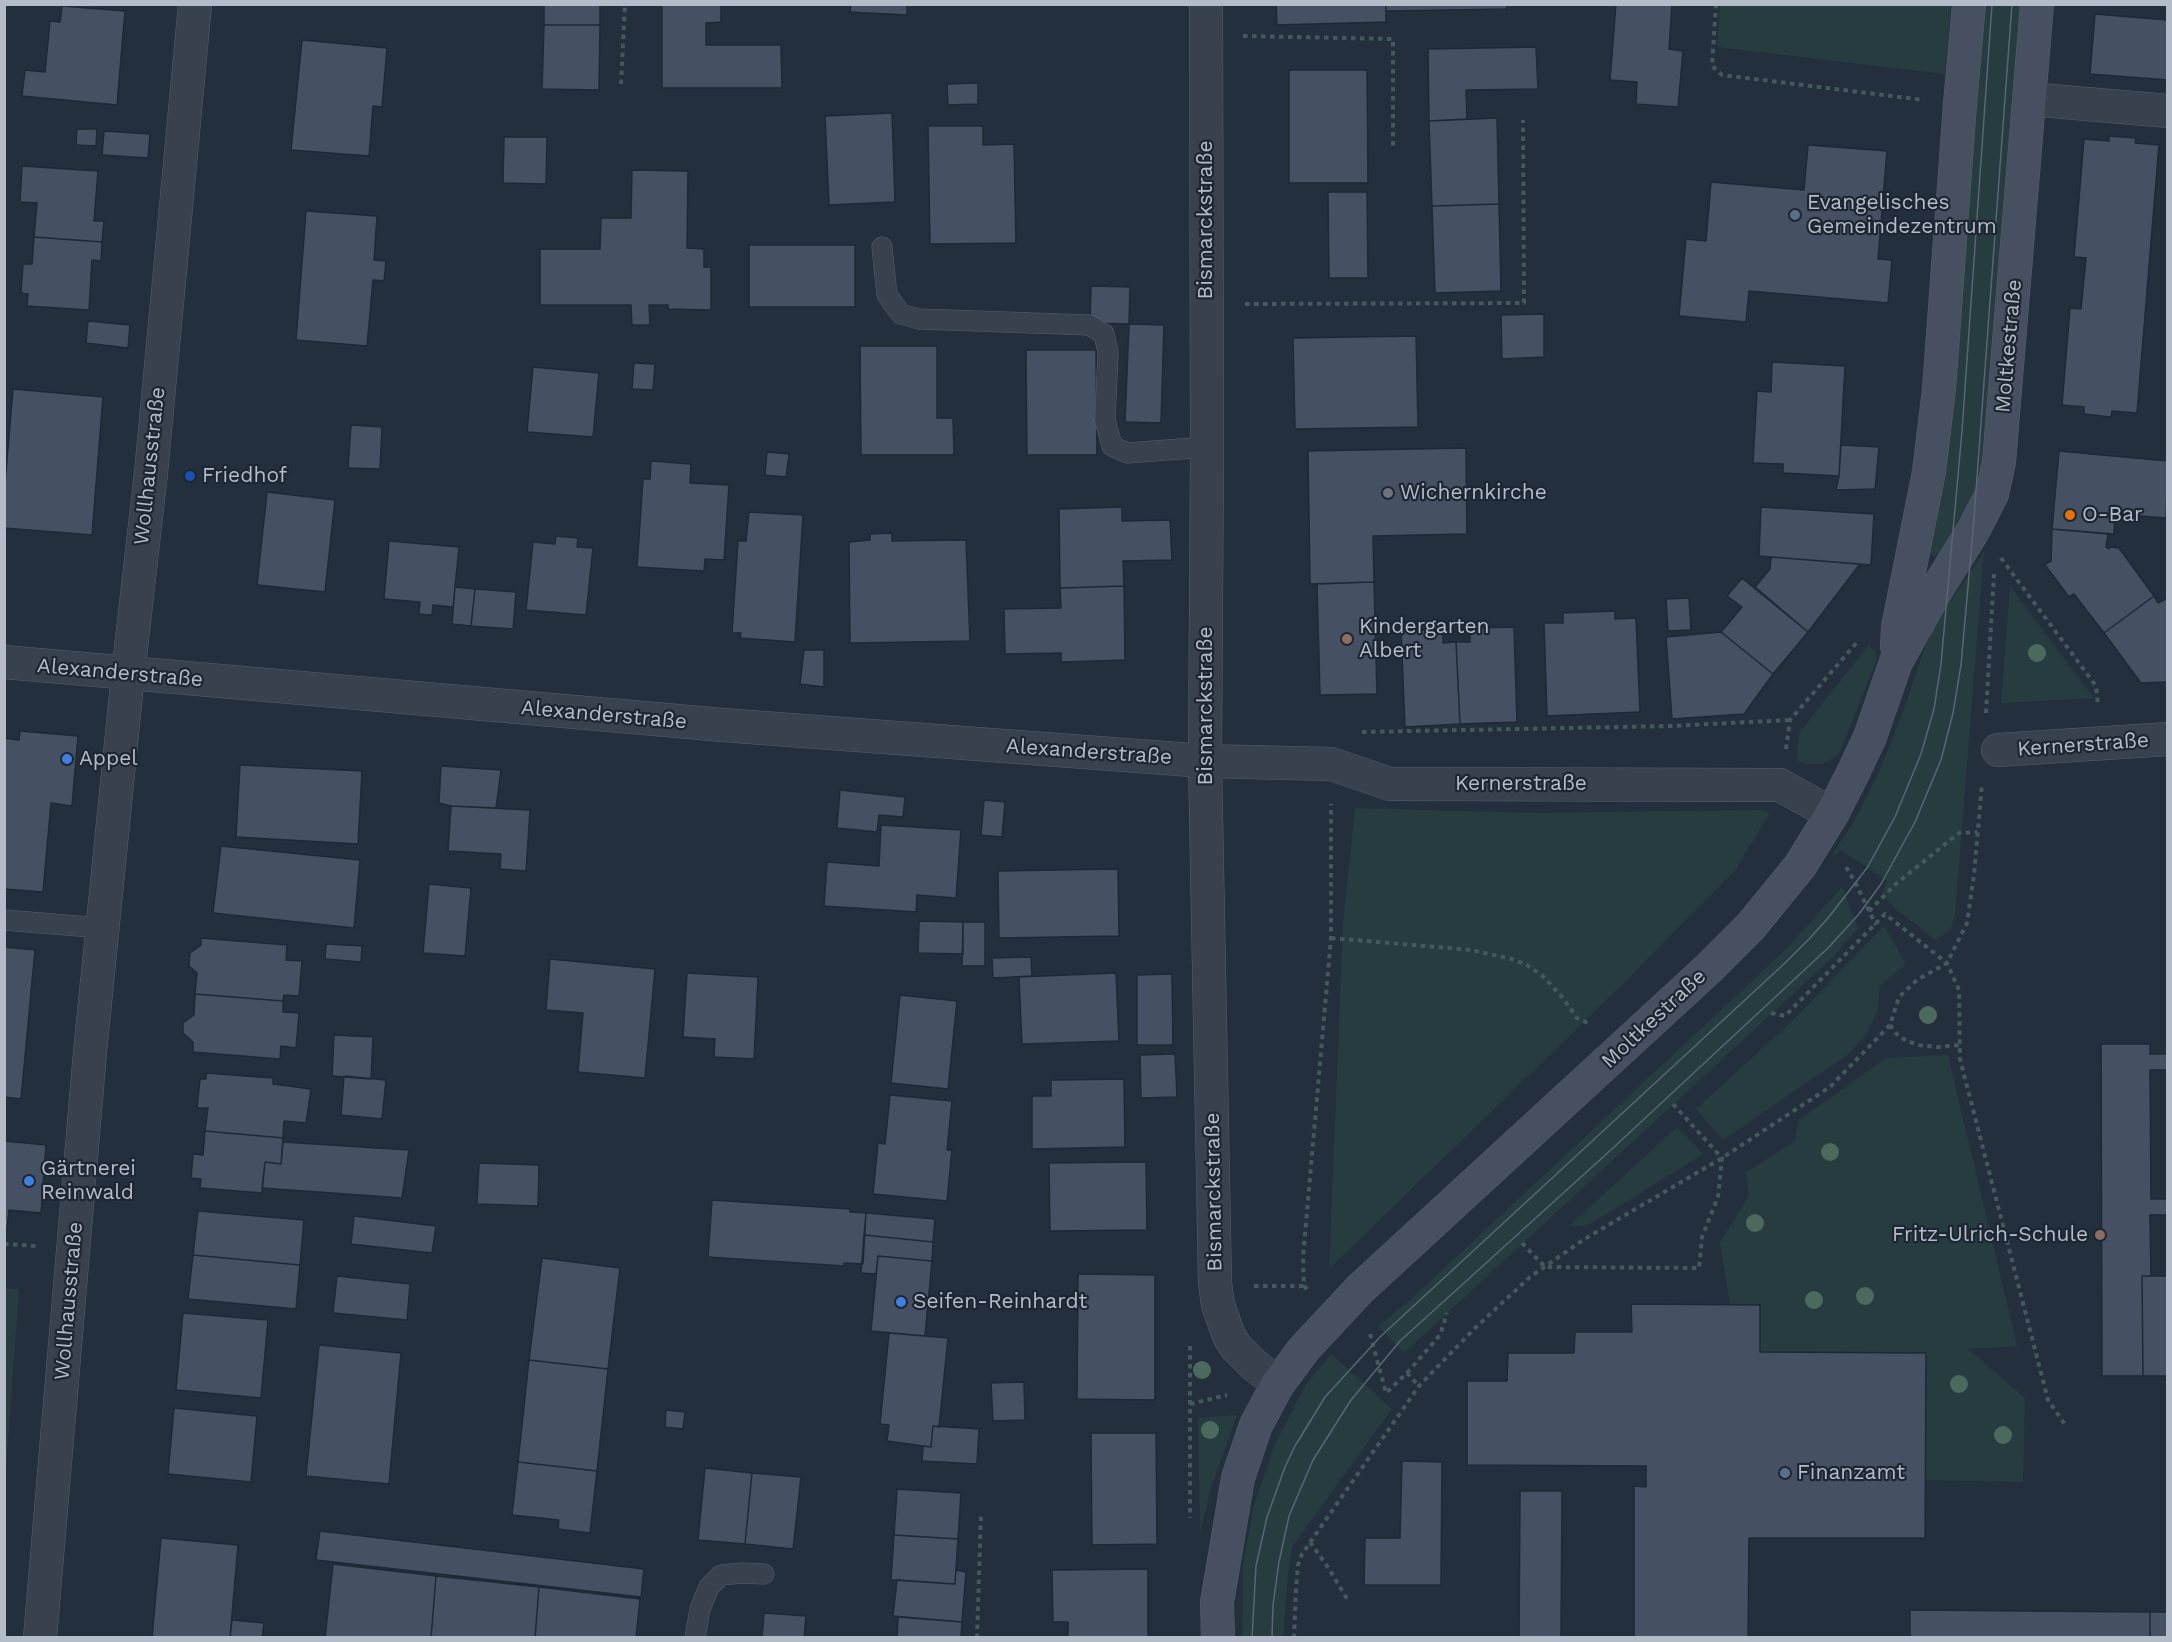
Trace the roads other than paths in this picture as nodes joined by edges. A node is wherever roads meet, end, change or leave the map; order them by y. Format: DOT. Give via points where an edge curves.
graph roads {
  1 [pos="195,4"];
  2 [pos="1969,4"];
  3 [pos="2037,4"];
  4 [pos="1206,20"];
  5 [pos="2029,99"];
  6 [pos="2168,111"];
  7 [pos="882,247"];
  8 [pos="1207,447"];
  9 [pos="4,662"];
  10 [pos="1896,662"];
  11 [pos="128,674"];
  12 [pos="2168,739"];
  13 [pos="1998,750"];
  14 [pos="1205,761"];
  15 [pos="1832,814"];
  16 [pos="4,920"];
  17 [pos="103,928"];
  18 [pos="1278,1384"];
  19 [pos="764,1574"];
  20 [pos="40,1638"];
  21 [pos="695,1638"];
  22 [pos="1218,1638"];
  1 -- 11 [label="street, Wollhausstraße"];
  2 -- 10 [label="street, Moltkestraße" via="1939,389 1929,472 1898,627"];
  3 -- 5 [label="street, Moltkestraße"];
  4 -- 8 [label="street, Bismarckstraße"];
  5 -- 6 [label="street"];
  5 -- 10 [label="street, Moltkestraße" via="1999,462 1992,494"];
  7 -- 8 [label="lane" via="887,295 901,314 919,319 1089,325 1104,334 1108,352 1105,420 1112,446 1127,453"];
  8 -- 14 [label="street, Bismarckstraße"];
  9 -- 11 [label="street, Alexanderstraße"];
  10 -- 15 [label="street, Moltkestraße" via="1870,737"];
  11 -- 14 [label="street, Alexanderstraße"];
  11 -- 17 [label="street, Wollhausstraße"];
  12 -- 13 [label="street, Kernerstraße"];
  14 -- 15 [label="street, Kernerstraße" via="1331,764 1390,784 1780,785"];
  14 -- 18 [label="street, Bismarckstraße" via="1215,1282 1229,1336 1254,1365"];
  15 -- 18 [label="street, Moltkestraße" via="1800,866 1751,926 1360,1289 1304,1349"];
  16 -- 17 [label="lane"];
  17 -- 20 [label="street, Wollhausstraße"];
  18 -- 22 [label="street" via="1256,1425 1238,1478 1217,1602"];
  19 -- 21 [label="lane" via="721,1575 709,1587"];
}
